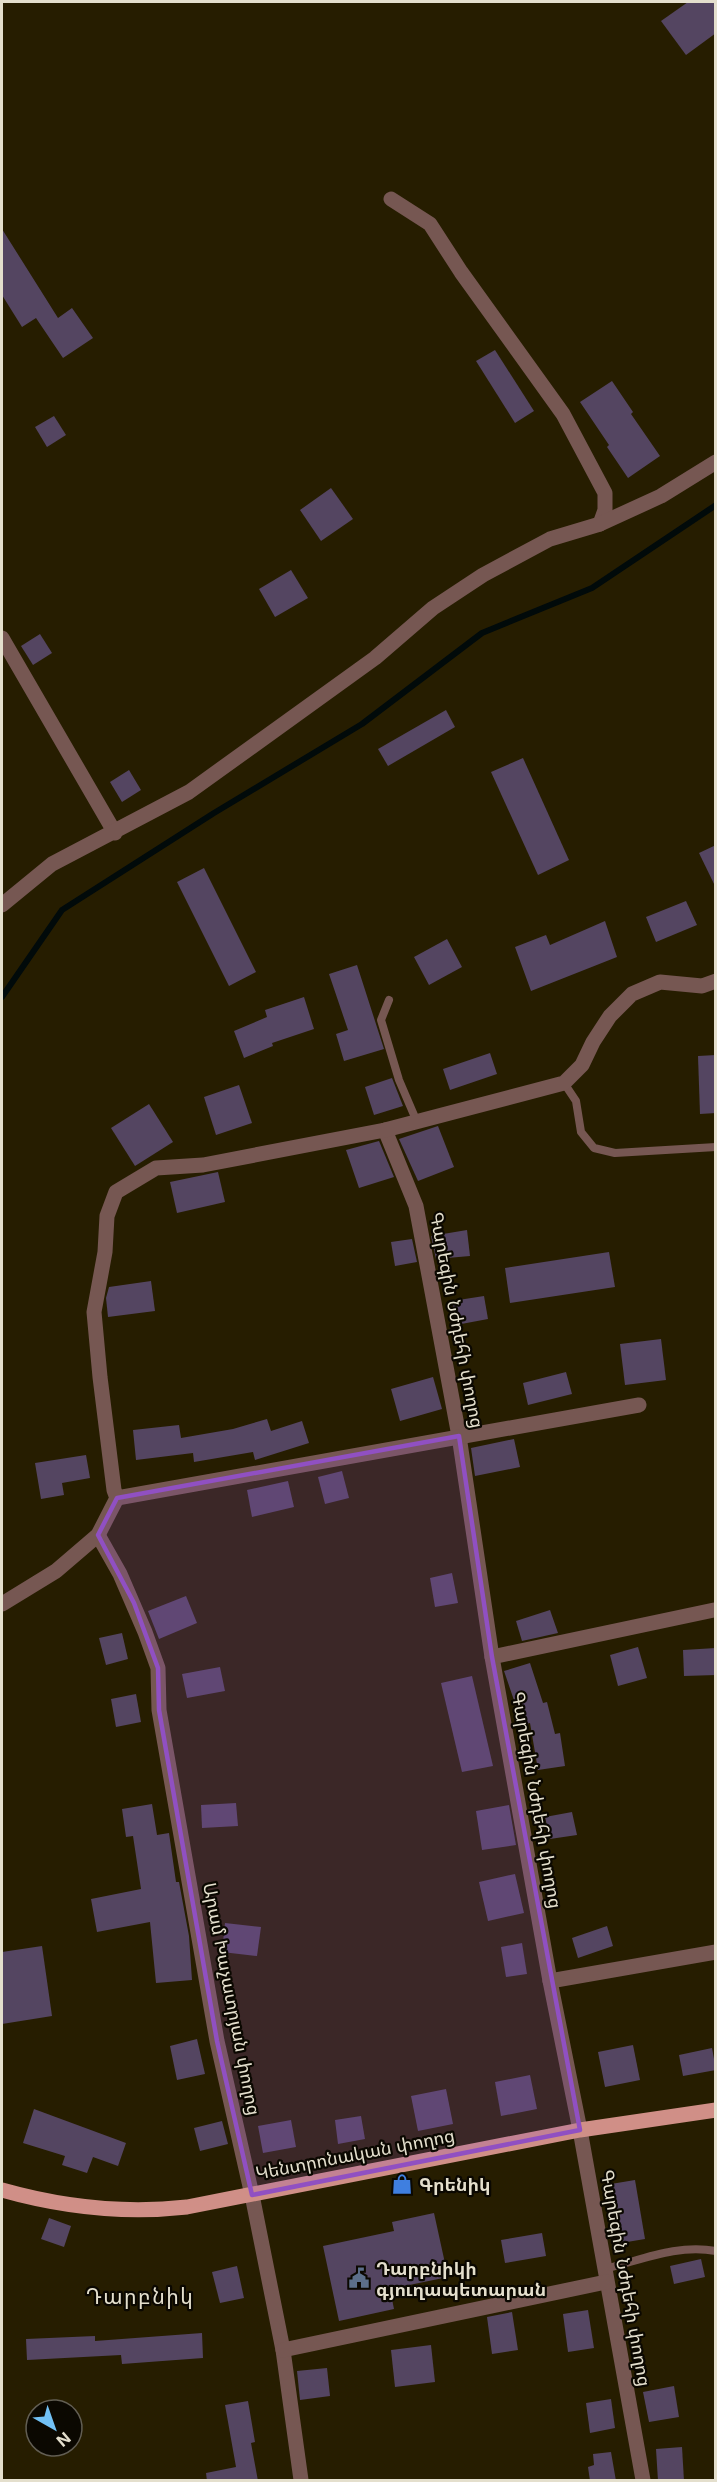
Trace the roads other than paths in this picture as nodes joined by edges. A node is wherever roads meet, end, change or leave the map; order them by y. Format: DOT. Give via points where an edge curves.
graph roads {
  1 [pos="391,199"];
  2 [pos="716,462"];
  3 [pos="600,524"];
  4 [pos="2,638"];
  5 [pos="115,833"];
  6 [pos="2,905"];
  7 [pos="716,981"];
  8 [pos="390,1000"];
  9 [pos="564,1083"];
  10 [pos="417,1122"];
  11 [pos="385,1130"];
  12 [pos="716,1147"];
  13 [pos="639,1406"];
  14 [pos="459,1436"];
  15 [pos="117,1498"];
  16 [pos="98,1534"];
  17 [pos="2,1604"];
  18 [pos="714,1610"];
  19 [pos="492,1657"];
  20 [pos="716,1952"];
  21 [pos="550,1981"];
  22 [pos="716,2110"];
  23 [pos="580,2130"];
  24 [pos="2,2190"];
  25 [pos="252,2195"];
  26 [pos="716,2252"];
  27 [pos="605,2275"];
  28 [pos="283,2350"];
  29 [pos="301,2481"];
  30 [pos="643,2481"];
  1 -- 3 [label="street" via="429,224 563,414 605,493"];
  2 -- 3 [label="street" via="661,496"];
  3 -- 5 [label="street" via="550,539 483,575 433,608 375,658 189,792"];
  4 -- 5 [label="street"];
  5 -- 6 [label="street" via="52,864"];
  7 -- 9 [label="street" via="702,986 660,982 632,994 610,1016 582,1065"];
  8 -- 10 [label="lane" via="381,1020"];
  9 -- 10 [label="street"];
  9 -- 12 [label="lane" via="576,1101 581,1132 594,1148 615,1153"];
  10 -- 11 [label="street"];
  11 -- 14 [label="street, Գարեգին Նժդեհի փողոց" via="416,1206"];
  11 -- 15 [label="street" via="203,1166 156,1168 116,1192 107,1216 94,1312 99,1377"];
  13 -- 14 [label="street"];
  14 -- 15 [label="street"];
  14 -- 19 [label="street, Գարեգին Նժդեհի փողոց"];
  15 -- 16 [label="street"];
  16 -- 17 [label="street" via="56,1571"];
  16 -- 25 [label="street, Արամ Խաչատրյան փողոց" via="134,1603 158,1668 159,1710 217,2041"];
  18 -- 19 [label="street"];
  19 -- 21 [label="street, Գարեգին Նժդեհի փողոց"];
  20 -- 21 [label="street"];
  21 -- 23 [label="street, Գարեգին Նժդեհի փողոց"];
  22 -- 23 [label="main road, Կենտրոնական փողոց"];
  23 -- 25 [label="main road, Կենտրոնական փողոց"];
  23 -- 27 [label="street, Գարեգին Նժդեհի փողոց"];
  24 -- 25 [label="main road, Կենտրոնական փողոց" via="42,2202 119,2210 169,2209"];
  25 -- 28 [label="street, Արամ Խաչատրյան փողոց"];
  26 -- 27 [label="lane" via="678,2249"];
  27 -- 28 [label="street"];
  27 -- 30 [label="street, Գարեգին Նժդեհի փողոց"];
  28 -- 29 [label="street, Արամ Խաչատրյան փողոց"];
}
